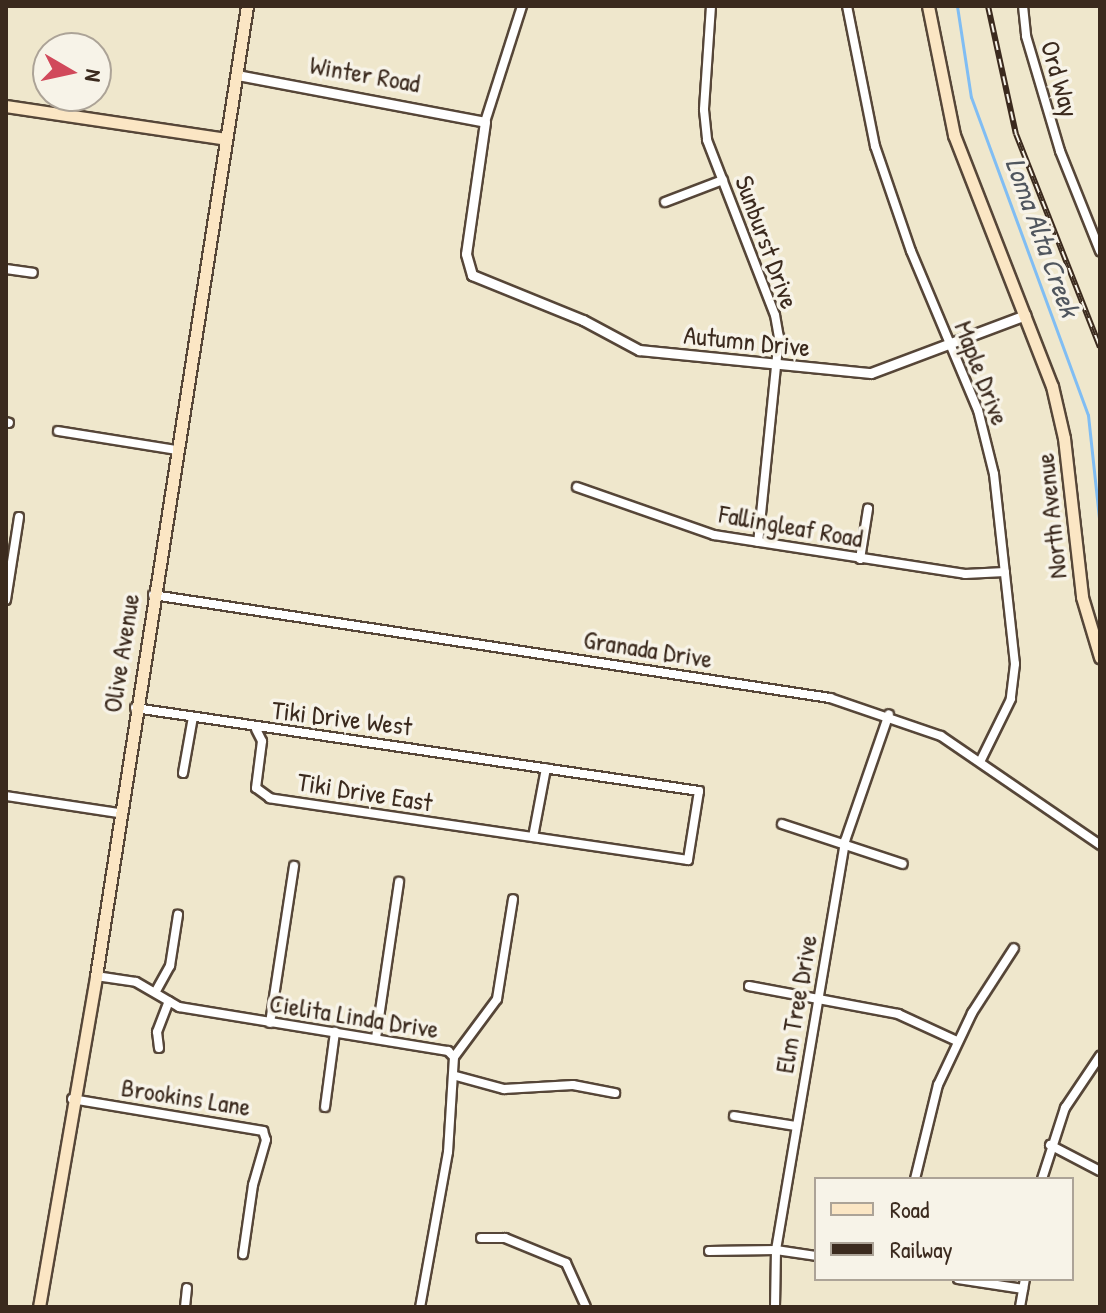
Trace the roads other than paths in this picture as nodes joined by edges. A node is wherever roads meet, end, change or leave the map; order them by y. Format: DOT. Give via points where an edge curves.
graph roads {
  1 [pos="247,6"];
  2 [pos="522,6"];
  3 [pos="711,6"];
  4 [pos="847,6"];
  5 [pos="928,6"];
  6 [pos="1023,6"];
  7 [pos="237,75"];
  8 [pos="6,106"];
  9 [pos="485,122"];
  10 [pos="226,139"];
  11 [pos="723,180"];
  12 [pos="665,202"];
  13 [pos="1100,251"];
  14 [pos="6,269"];
  15 [pos="33,273"];
  16 [pos="1025,315"];
  17 [pos="951,344"];
  18 [pos="776,367"];
  19 [pos="58,431"];
  20 [pos="176,450"];
  21 [pos="577,487"];
  22 [pos="868,509"];
  23 [pos="19,517"];
  24 [pos="758,542"];
  25 [pos="860,559"];
  26 [pos="1005,572"];
  27 [pos="153,595"];
  28 [pos="6,600"];
  29 [pos="1100,657"];
  30 [pos="135,708"];
  31 [pos="889,714"];
  32 [pos="193,717"];
  33 [pos="256,729"];
  34 [pos="981,760"];
  35 [pos="546,768"];
  36 [pos="183,773"];
  37 [pos="6,796"];
  38 [pos="118,813"];
  39 [pos="782,824"];
  40 [pos="533,837"];
  41 [pos="845,841"];
  42 [pos="1100,845"];
  43 [pos="903,864"];
  44 [pos="294,866"];
  45 [pos="399,882"];
  46 [pos="513,899"];
  47 [pos="178,915"];
  48 [pos="1014,948"];
  49 [pos="96,976"];
  50 [pos="749,986"];
  51 [pos="156,991"];
  52 [pos="817,999"];
  53 [pos="169,1001"];
  54 [pos="270,1023"];
  55 [pos="335,1032"];
  56 [pos="376,1038"];
  57 [pos="957,1041"];
  58 [pos="159,1048"];
  59 [pos="1100,1056"];
  60 [pos="454,1057"];
  61 [pos="456,1076"];
  62 [pos="615,1093"];
  63 [pos="72,1099"];
  64 [pos="325,1107"];
  65 [pos="734,1116"];
  66 [pos="796,1126"];
  67 [pos="1050,1145"];
  68 [pos="1100,1171"];
  69 [pos="915,1177"];
  70 [pos="1042,1177"];
  71 [pos="481,1238"];
  72 [pos="776,1250"];
  73 [pos="709,1251"];
  74 [pos="243,1254"];
  75 [pos="814,1256"];
  76 [pos="971,1281"];
  77 [pos="1025,1281"];
  78 [pos="187,1288"];
  79 [pos="1023,1289"];
  80 [pos="39,1307"];
  81 [pos="185,1307"];
  82 [pos="420,1307"];
  83 [pos="586,1307"];
  84 [pos="775,1307"];
  85 [pos="1020,1307"];
  1 -- 7 [label="main road, Olive Avenue"];
  2 -- 9 [label="street"];
  3 -- 11 [label="street, Sunburst Drive" via="704,110 707,140"];
  4 -- 17 [label="street, Maple Drive" via="875,146 911,251"];
  5 -- 16 [label="main road, North Avenue" via="954,135"];
  6 -- 13 [label="street, Ord Way" via="1060,151"];
  7 -- 9 [label="street, Winter Road"];
  7 -- 10 [label="main road, Olive Avenue"];
  8 -- 10 [label="main road"];
  9 -- 18 [label="street, Autumn Drive" via="466,254 472,275 583,320 639,350"];
  10 -- 20 [label="main road, Olive Avenue"];
  11 -- 12 [label="street"];
  11 -- 18 [label="street, Sunburst Drive" via="775,315"];
  14 -- 15 [label="street"];
  16 -- 17 [label="street, Autumn Drive"];
  16 -- 29 [label="main road, North Avenue" via="1052,386 1064,438 1082,597"];
  17 -- 18 [label="street, Autumn Drive" via="871,373"];
  17 -- 26 [label="street, Maple Drive" via="988,444"];
  18 -- 24 [label="street, Sunburst Drive"];
  19 -- 20 [label="street"];
  20 -- 27 [label="main road, Olive Avenue"];
  21 -- 24 [label="street, Fallingleaf Road" via="714,535"];
  22 -- 25 [label="street"];
  23 -- 28 [label="street"];
  24 -- 25 [label="street, Fallingleaf Road"];
  25 -- 26 [label="street, Fallingleaf Road" via="965,574"];
  26 -- 34 [label="street, Maple Drive" via="1015,664 1011,699"];
  27 -- 30 [label="main road, Olive Avenue"];
  27 -- 31 [label="street, Granada Drive" via="830,698"];
  30 -- 32 [label="street, Tiki Drive West"];
  30 -- 38 [label="main road, Olive Avenue"];
  31 -- 34 [label="street, Granada Drive"];
  31 -- 41 [label="street, Elm Tree Drive"];
  32 -- 33 [label="street, Tiki Drive West"];
  32 -- 36 [label="street"];
  33 -- 35 [label="street, Tiki Drive West" via="281,726"];
  33 -- 40 [label="street, Tiki Drive East" via="262,741 256,788 262,795"];
  34 -- 42 [label="street, Granada Drive"];
  35 -- 40 [label="street"];
  35 -- 40 [label="street, Tiki Drive West" via="699,791 688,860"];
  37 -- 38 [label="street"];
  38 -- 49 [label="main road, Olive Avenue"];
  39 -- 41 [label="street"];
  41 -- 43 [label="street"];
  41 -- 52 [label="street, Elm Tree Drive"];
  44 -- 54 [label="street"];
  45 -- 56 [label="street"];
  46 -- 60 [label="street" via="497,999"];
  47 -- 51 [label="street" via="170,966"];
  48 -- 57 [label="street"];
  49 -- 51 [label="street, Cielita Linda Drive"];
  49 -- 63 [label="main road, Olive Avenue"];
  50 -- 52 [label="street"];
  51 -- 53 [label="street, Cielita Linda Drive"];
  52 -- 57 [label="street" via="898,1014"];
  52 -- 66 [label="street, Elm Tree Drive"];
  53 -- 54 [label="street, Cielita Linda Drive"];
  53 -- 58 [label="street" via="157,1032"];
  54 -- 55 [label="street, Cielita Linda Drive"];
  55 -- 56 [label="street, Cielita Linda Drive"];
  55 -- 64 [label="street"];
  56 -- 60 [label="street, Cielita Linda Drive" via="448,1051"];
  57 -- 69 [label="street" via="922,1135"];
  59 -- 67 [label="street" via="1065,1108"];
  60 -- 61 [label="street, Cielita Linda Drive"];
  61 -- 62 [label="street" via="504,1089 573,1085"];
  61 -- 82 [label="street, Cielita Linda Drive"];
  63 -- 74 [label="street, Brookins Lane" via="263,1131 266,1140"];
  63 -- 80 [label="main road, Olive Avenue"];
  65 -- 66 [label="street"];
  66 -- 72 [label="street, Elm Tree Drive"];
  67 -- 68 [label="street"];
  67 -- 70 [label="street"];
  71 -- 83 [label="street" via="505,1238 566,1263"];
  72 -- 73 [label="street"];
  72 -- 75 [label="street"];
  72 -- 84 [label="street, Elm Tree Drive"];
  76 -- 79 [label="street"];
  77 -- 79 [label="street"];
  78 -- 81 [label="street"];
  79 -- 85 [label="street"];
}
